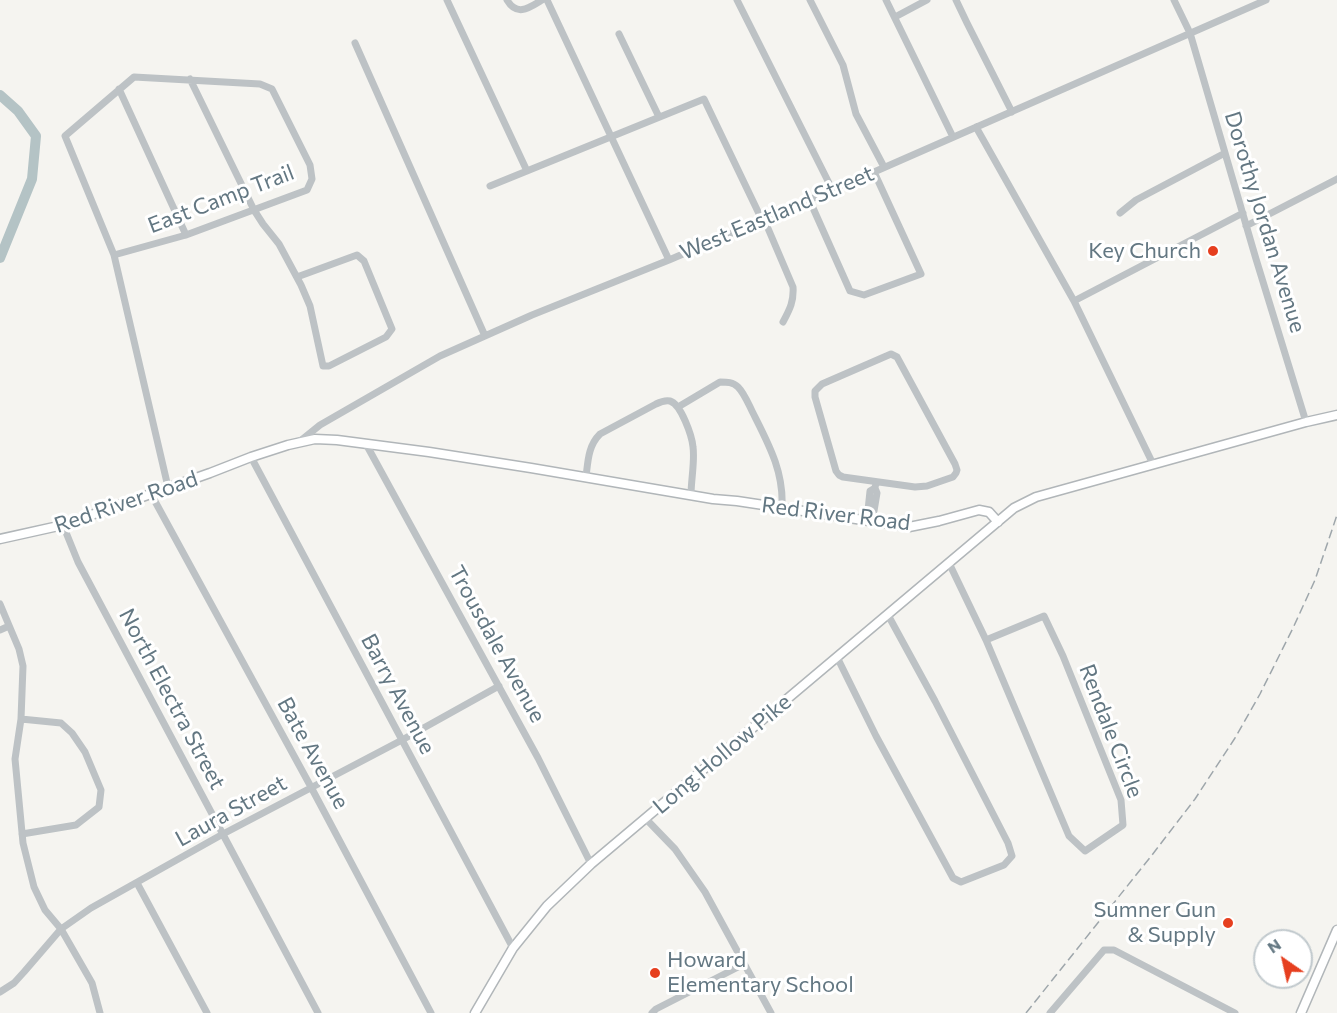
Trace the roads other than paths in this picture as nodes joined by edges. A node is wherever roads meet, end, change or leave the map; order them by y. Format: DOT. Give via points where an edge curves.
graph roads {
  1 [pos="447,0"];
  2 [pos="507,0"];
  3 [pos="542,0"];
  4 [pos="547,0"];
  5 [pos="737,0"];
  6 [pos="810,0"];
  7 [pos="886,0"];
  8 [pos="927,0"];
  9 [pos="956,0"];
  10 [pos="1174,0"];
  11 [pos="1266,0"];
  12 [pos="1249,3"];
  13 [pos="895,17"];
  14 [pos="1190,33"];
  15 [pos="619,34"];
  16 [pos="355,43"];
  17 [pos="190,80"];
  18 [pos="119,89"];
  19 [pos="1012,112"];
  20 [pos="658,117"];
  21 [pos="976,127"];
  22 [pos="611,136"];
  23 [pos="953,137"];
  24 [pos="1225,153"];
  25 [pos="884,167"];
  26 [pos="527,171"];
  27 [pos="874,172"];
  28 [pos="1337,179"];
  29 [pos="490,186"];
  30 [pos="832,189"];
  31 [pos="809,199"];
  32 [pos="254,210"];
  33 [pos="1120,213"];
  34 [pos="1243,213"];
  35 [pos="763,219"];
  36 [pos="1246,225"];
  37 [pos="186,235"];
  38 [pos="114,255"];
  39 [pos="669,260"];
  40 [pos="297,277"];
  41 [pos="1074,301"];
  42 [pos="783,322"];
  43 [pos="485,336"];
  44 [pos="678,407"];
  45 [pos="1337,415"];
  46 [pos="1306,422"];
  47 [pos="315,439"];
  48 [pos="298,443"];
  49 [pos="366,444"];
  50 [pos="251,457"];
  51 [pos="1153,464"];
  52 [pos="586,477"];
  53 [pos="875,485"];
  54 [pos="168,487"];
  55 [pos="151,494"];
  56 [pos="691,495"];
  57 [pos="782,508"];
  58 [pos="869,518"];
  59 [pos="998,522"];
  60 [pos="63,525"];
  61 [pos="0,539"];
  62 [pos="949,563"];
  63 [pos="0,604"];
  64 [pos="888,615"];
  65 [pos="9,626"];
  66 [pos="0,630"];
  67 [pos="986,640"];
  68 [pos="837,657"];
  69 [pos="499,686"];
  70 [pos="21,719"];
  71 [pos="402,740"];
  72 [pos="311,788"];
  73 [pos="646,819"];
  74 [pos="22,834"];
  75 [pos="223,834"];
  76 [pos="591,864"];
  77 [pos="137,883"];
  78 [pos="61,930"];
  79 [pos="1337,930"];
  80 [pos="513,948"];
  81 [pos="744,963"];
  82 [pos="0,992"];
  83 [pos="100,1013"];
  84 [pos="207,1013"];
  85 [pos="318,1013"];
  86 [pos="431,1013"];
  87 [pos="475,1013"];
  88 [pos="652,1013"];
  89 [pos="771,1013"];
  90 [pos="1050,1013"];
  91 [pos="1235,1013"];
  92 [pos="1300,1013"];
  1 -- 26 [label="street"];
  2 -- 3 [label="street" via="523,10"];
  4 -- 22 [label="street"];
  5 -- 30 [label="street"];
  6 -- 25 [label="street" via="843,65 856,114"];
  7 -- 13 [label="street"];
  8 -- 13 [label="street"];
  9 -- 19 [label="street"];
  10 -- 14 [label="street, Dorothy Jordan Avenue"];
  11 -- 12 [label="street, West Eastland Street"];
  12 -- 14 [label="street, West Eastland Street"];
  13 -- 23 [label="street"];
  14 -- 19 [label="street, West Eastland Street"];
  14 -- 24 [label="street, Dorothy Jordan Avenue"];
  15 -- 20 [label="street"];
  16 -- 43 [label="street"];
  17 -- 18 [label="street, East Camp Trail" via="134,77"];
  17 -- 32 [label="street"];
  17 -- 32 [label="street, East Camp Trail" via="260,84 272,89 310,165 312,179 307,190"];
  18 -- 37 [label="street"];
  18 -- 38 [label="street, East Camp Trail" via="64,136"];
  19 -- 21 [label="street, West Eastland Street"];
  20 -- 22 [label="street"];
  20 -- 35 [label="street" via="704,99"];
  21 -- 23 [label="street, West Eastland Street"];
  21 -- 41 [label="street"];
  22 -- 26 [label="street"];
  22 -- 39 [label="street"];
  23 -- 25 [label="street, West Eastland Street"];
  24 -- 33 [label="street" via="1136,200"];
  24 -- 34 [label="street, Dorothy Jordan Avenue"];
  25 -- 27 [label="street, West Eastland Street"];
  26 -- 29 [label="street"];
  27 -- 30 [label="street, West Eastland Street"];
  27 -- 31 [label="street" via="921,274 864,295 850,291"];
  28 -- 36 [label="street"];
  30 -- 31 [label="street, West Eastland Street"];
  31 -- 35 [label="street, West Eastland Street"];
  32 -- 37 [label="street, East Camp Trail"];
  32 -- 40 [label="street"];
  34 -- 36 [label="street, Dorothy Jordan Avenue"];
  34 -- 41 [label="street"];
  35 -- 39 [label="street, West Eastland Street"];
  35 -- 42 [label="street" via="793,286 792,307"];
  36 -- 46 [label="street, Dorothy Jordan Avenue"];
  37 -- 38 [label="street, East Camp Trail"];
  38 -- 54 [label="street, East Camp Trail"];
  39 -- 43 [label="street, West Eastland Street"];
  40 -- 40 [label="street" via="310,306 323,366 386,337 392,329 364,261 357,255"];
  41 -- 51 [label="street"];
  43 -- 48 [label="street, West Eastland Street" via="422,364 320,425"];
  44 -- 52 [label="street" via="666,400 600,434 593,441"];
  44 -- 56 [label="street" via="693,448"];
  44 -- 57 [label="street" via="720,382 739,387 774,458 782,487"];
  45 -- 46 [label="main road"];
  46 -- 51 [label="main road"];
  47 -- 48 [label="main road, West Eastland Street"];
  47 -- 49 [label="main road, Red River Road"];
  48 -- 50 [label="main road, West Eastland Street"];
  49 -- 52 [label="main road, Red River Road"];
  49 -- 69 [label="street, Trousdale Avenue"];
  50 -- 54 [label="main road, Red River Road"];
  50 -- 71 [label="street, Barry Avenue"];
  51 -- 59 [label="main road" via="1036,497"];
  52 -- 56 [label="main road, Red River Road"];
  53 -- 53 [label="street" via="836,471 815,392 822,384 891,354 897,357 957,470 953,477 927,486"];
  53 -- 58 [label="street" via="874,511"];
  54 -- 55 [label="main road, Red River Road"];
  55 -- 60 [label="main road, Red River Road"];
  55 -- 72 [label="street, Bate Avenue"];
  56 -- 57 [label="main road, Red River Road"];
  57 -- 58 [label="main road, Red River Road"];
  58 -- 59 [label="main road, Red River Road" via="909,527 979,510 989,512"];
  59 -- 62 [label="main road, Long Hollow Pike"];
  60 -- 61 [label="main road, Red River Road"];
  60 -- 75 [label="street, North Electra Street" via="78,562"];
  62 -- 64 [label="main road, Long Hollow Pike"];
  62 -- 67 [label="street, Rendale Circle"];
  63 -- 65 [label="street"];
  64 -- 68 [label="main road, Long Hollow Pike"];
  64 -- 68 [label="street" via="1008,843 1012,856 1004,865 961,882 953,878"];
  65 -- 66 [label="street"];
  65 -- 70 [label="street" via="23,666"];
  67 -- 67 [label="street, Rendale Circle" via="1069,836 1085,851 1124,825 1121,800 1051,628 1044,616"];
  68 -- 73 [label="main road, Long Hollow Pike"];
  69 -- 71 [label="street, Laura Street"];
  69 -- 76 [label="street, Trousdale Avenue"];
  70 -- 74 [label="street" via="15,759"];
  70 -- 74 [label="street" via="61,723 84,752 101,790 99,807 76,825"];
  71 -- 72 [label="street, Laura Street"];
  71 -- 80 [label="street, Barry Avenue"];
  72 -- 75 [label="street, Laura Street"];
  72 -- 86 [label="street, Bate Avenue"];
  73 -- 76 [label="main road, Long Hollow Pike"];
  73 -- 81 [label="street" via="675,849 705,892"];
  74 -- 78 [label="street" via="34,887"];
  75 -- 77 [label="street, Laura Street"];
  75 -- 85 [label="street, North Electra Street"];
  76 -- 80 [label="main road, Long Hollow Pike" via="547,906"];
  77 -- 78 [label="street, Laura Street"];
  77 -- 84 [label="street"];
  78 -- 82 [label="street, Laura Street" via="14,983"];
  78 -- 83 [label="street" via="92,983"];
  79 -- 92 [label="main road"];
  80 -- 87 [label="main road, Long Hollow Pike"];
  81 -- 88 [label="street"];
  81 -- 89 [label="street"];
  90 -- 91 [label="street" via="1104,950 1114,950"];
}
